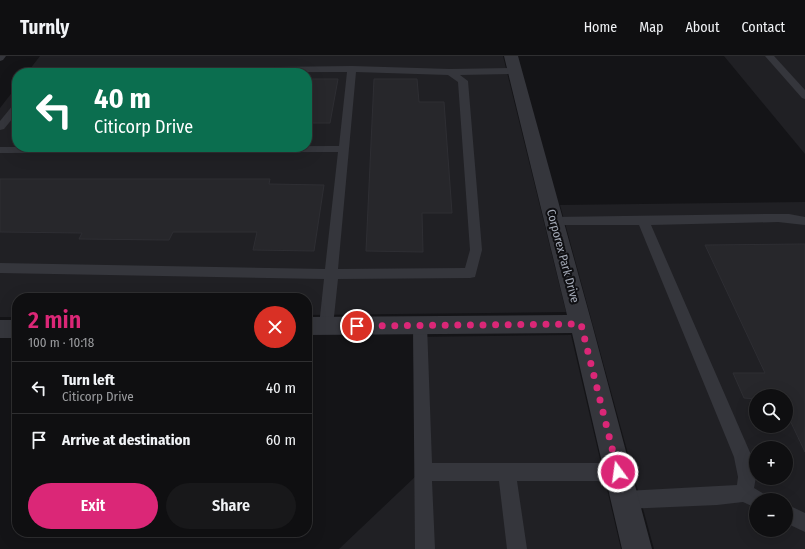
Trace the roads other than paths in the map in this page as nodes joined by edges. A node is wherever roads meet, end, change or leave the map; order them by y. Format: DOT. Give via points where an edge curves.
graph roads {
  1 [pos="2,56"];
  2 [pos="769,56"];
  3 [pos="0,58"];
  4 [pos="513,64"];
  5 [pos="352,69"];
  6 [pos="312,70"];
  7 [pos="450,72"];
  8 [pos="805,96"];
  9 [pos="12,113"];
  10 [pos="0,127"];
  11 [pos="312,149"];
  12 [pos="344,149"];
  13 [pos="0,150"];
  14 [pos="12,150"];
  15 [pos="554,221"];
  16 [pos="805,221"];
  17 [pos="644,222"];
  18 [pos="0,268"];
  19 [pos="330,274"];
  20 [pos="581,324"];
  21 [pos="420,325"];
  22 [pos="316,326"];
  23 [pos="0,329"];
  24 [pos="12,329"];
  25 [pos="423,472"];
  26 [pos="507,472"];
  27 [pos="618,472"];
  28 [pos="750,493"];
  29 [pos="749,496"];
  30 [pos="625,500"];
  31 [pos="793,517"];
  32 [pos="805,523"];
  33 [pos="425,549"];
  34 [pos="517,549"];
  35 [pos="637,549"];
  1 -- 3 [label="lane"];
  2 -- 8 [label="lane"];
  4 -- 7 [label="lane"];
  4 -- 15 [label="street, Corporex Park Drive"];
  5 -- 6 [label="lane"];
  5 -- 7 [label="lane"];
  5 -- 12 [label="lane"];
  7 -- 19 [label="lane" via="463,81 476,250 470,273"];
  9 -- 10 [label="lane"];
  11 -- 12 [label="lane"];
  12 -- 19 [label="lane"];
  13 -- 14 [label="lane"];
  15 -- 17 [label="lane"];
  15 -- 20 [label="street, Corporex Park Drive"];
  16 -- 17 [label="lane" via="759,219"];
  17 -- 28 [label="lane" via="743,457"];
  18 -- 19 [label="lane"];
  19 -- 22 [label="lane"];
  20 -- 21 [label="street"];
  20 -- 27 [label="street, Corporex Park Drive"];
  21 -- 22 [label="street"];
  21 -- 25 [label="lane"];
  23 -- 24 [label="street"];
  25 -- 26 [label="lane"];
  25 -- 33 [label="lane"];
  26 -- 27 [label="lane"];
  26 -- 34 [label="lane"];
  27 -- 30 [label="street, Corporex Park Drive"];
  29 -- 30 [label="lane"];
  30 -- 35 [label="street, Corporex Park Drive"];
  31 -- 32 [label="lane"];
}
